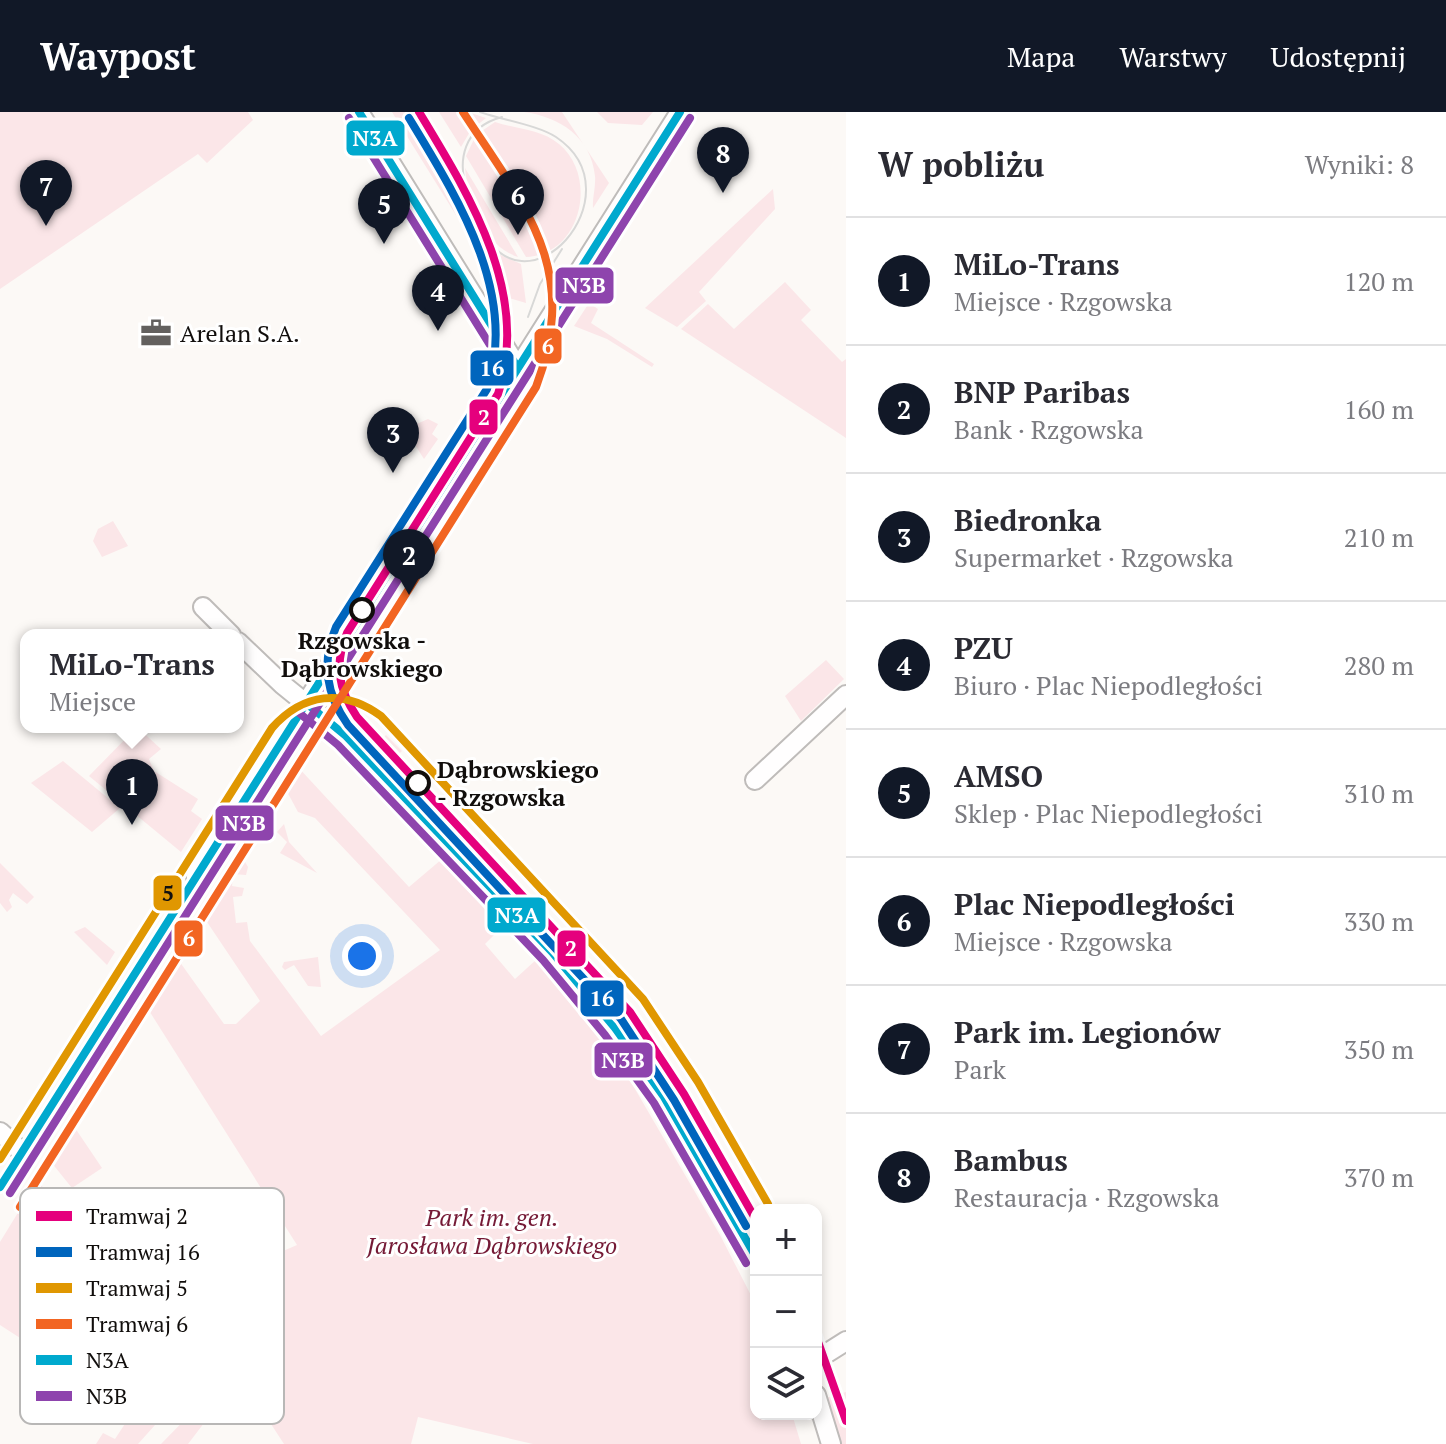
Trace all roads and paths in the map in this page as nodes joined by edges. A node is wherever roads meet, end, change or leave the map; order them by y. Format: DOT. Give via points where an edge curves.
graph roads {
  1 [pos="359,112"];
  2 [pos="680,112"];
  3 [pos="518,368"];
  4 [pos="203,607"];
  5 [pos="225,629"];
  6 [pos="244,648"];
  7 [pos="846,695"];
  8 [pos="306,703"];
  9 [pos="755,780"];
  10 [pos="196,877"];
  11 [pos="0,1132"];
  12 [pos="22,1152"];
  13 [pos="750,1247"];
  14 [pos="846,1341"];
  15 [pos="822,1356"];
  16 [pos="822,1415"];
  17 [pos="831,1444"];
  1 -- 3 [label="street"];
  2 -- 3 [label="street"];
  3 -- 8 [label="street"];
  4 -- 5 [label="street"];
  6 -- 8 [label="street"];
  7 -- 9 [label="street"];
  8 -- 10 [label="street"];
  8 -- 13 [label="street" via="346,736 584,988 664,1097"];
  11 -- 12 [label="street"];
  14 -- 15 [label="street"];
  16 -- 17 [label="street"];
}
